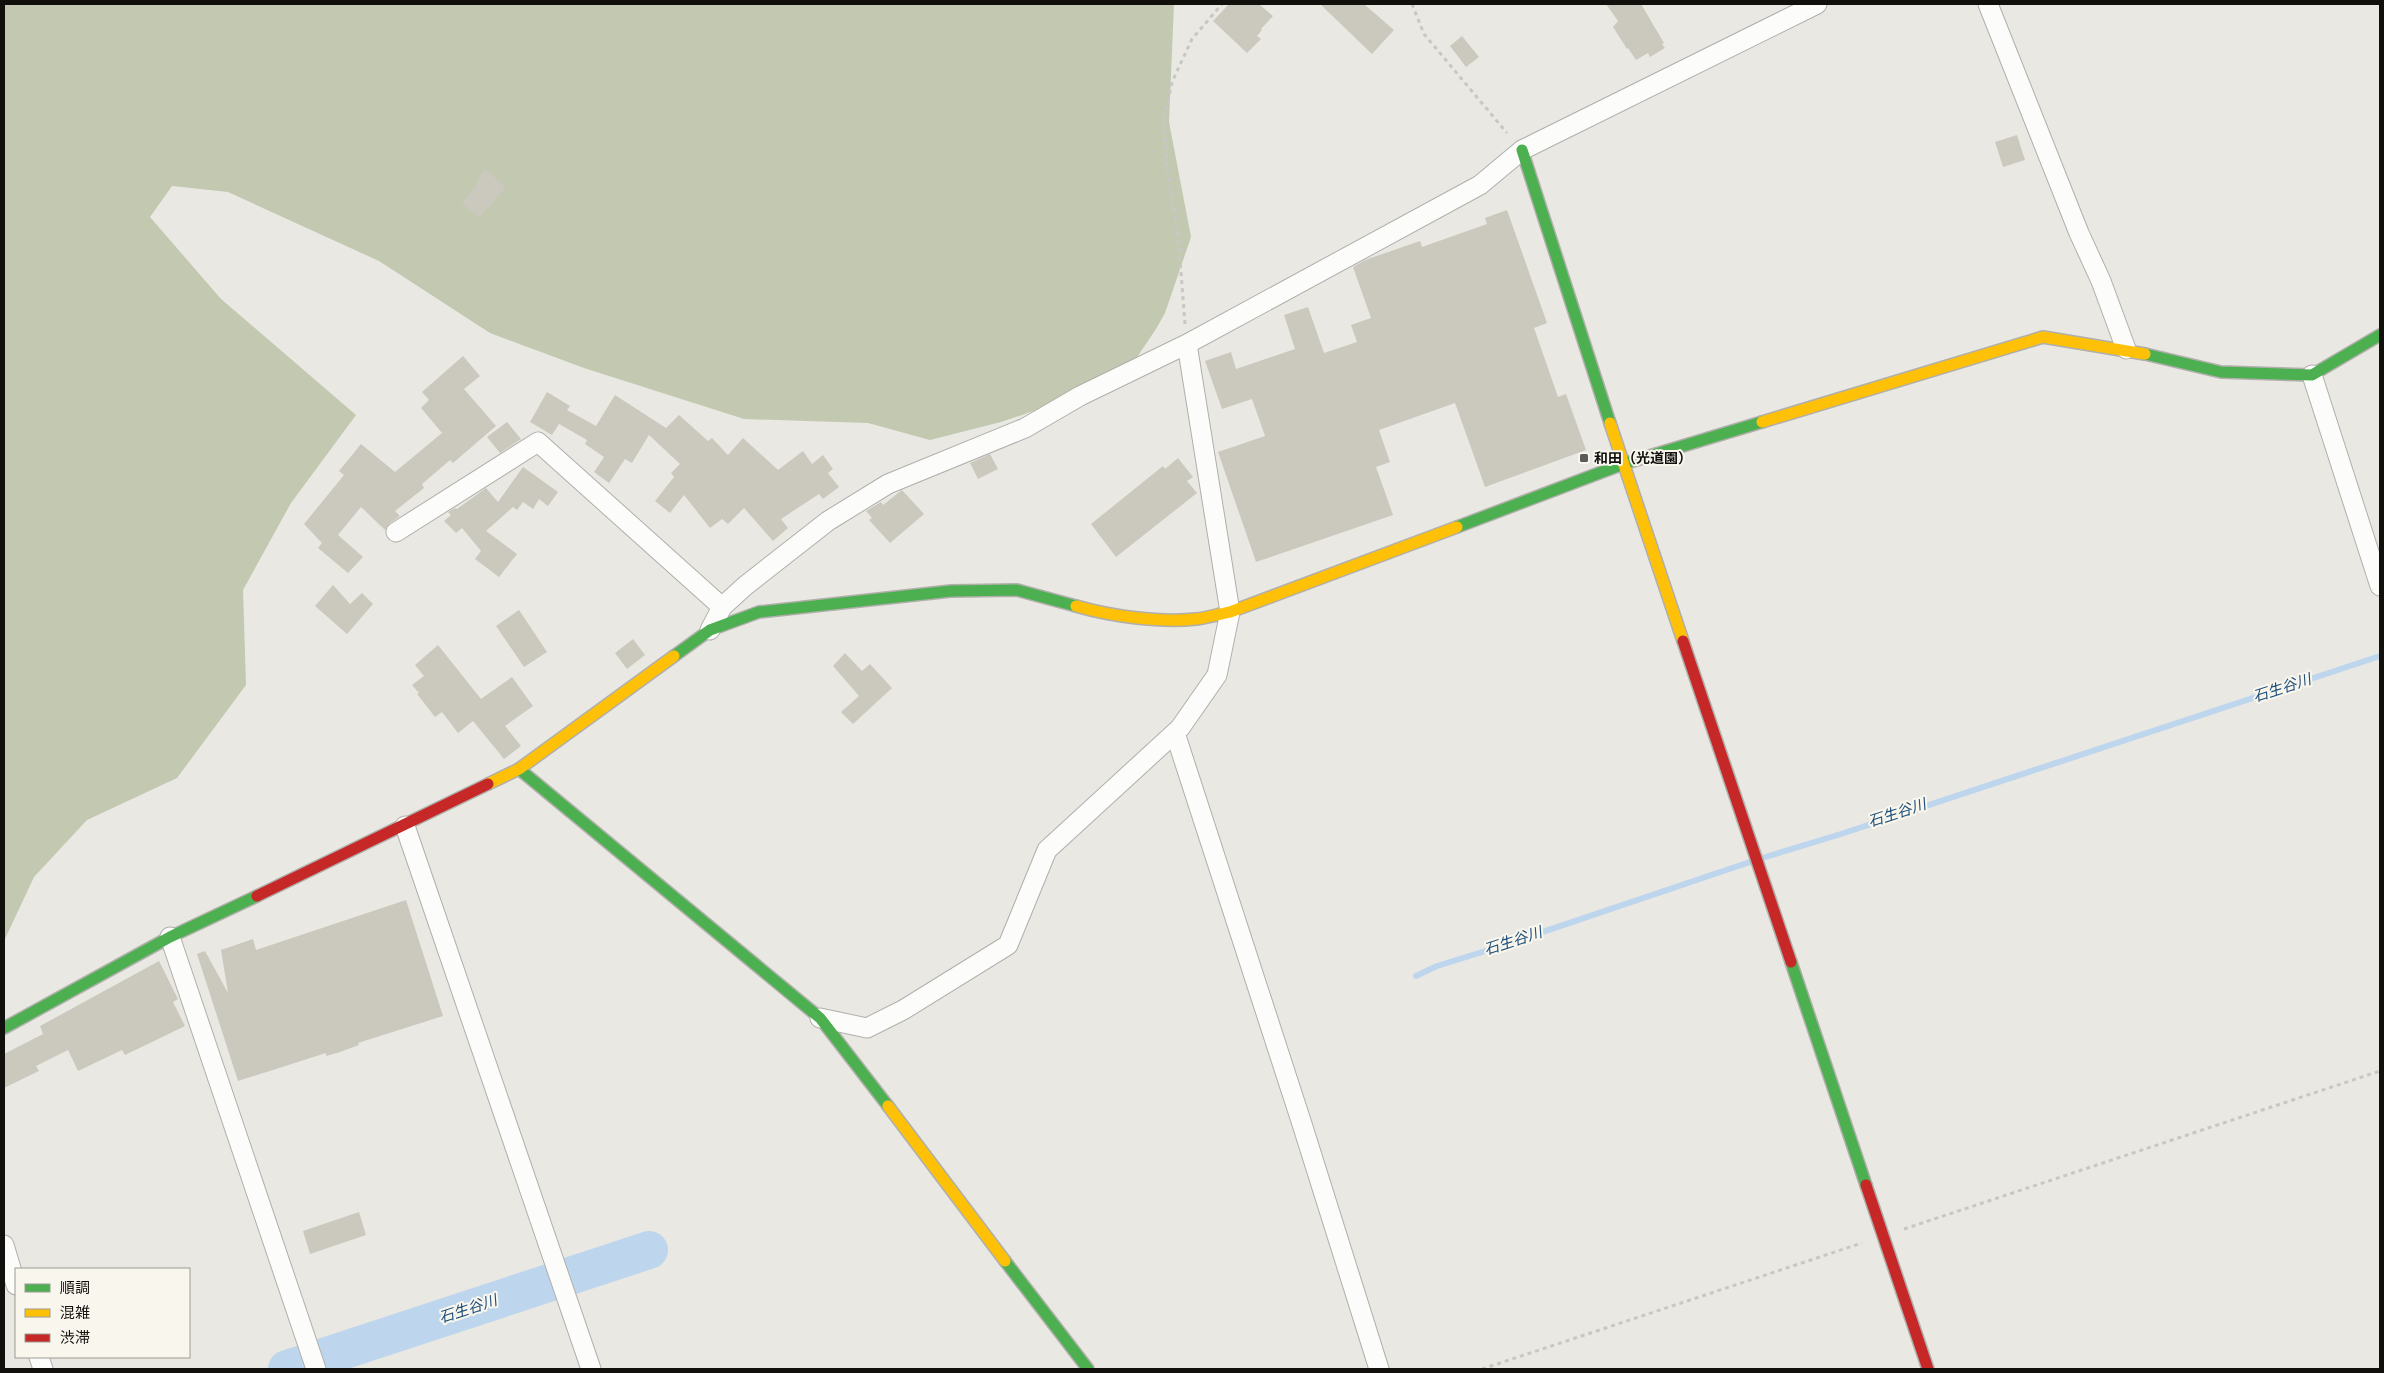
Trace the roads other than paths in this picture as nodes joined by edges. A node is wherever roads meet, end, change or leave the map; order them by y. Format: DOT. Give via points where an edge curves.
graph roads {
  1 [pos="1817,4"];
  2 [pos="1988,4"];
  3 [pos="1522,150"];
  4 [pos="2380,335"];
  5 [pos="1187,344"];
  6 [pos="2126,349"];
  7 [pos="2312,375"];
  8 [pos="1623,464"];
  9 [pos="396,532"];
  10 [pos="2380,586"];
  11 [pos="722,607"];
  12 [pos="1230,612"];
  13 [pos="710,630"];
  14 [pos="1175,733"];
  15 [pos="519,769"];
  16 [pos="405,826"];
  17 [pos="170,937"];
  18 [pos="820,1018"];
  19 [pos="4,1028"];
  20 [pos="4,1245"];
  21 [pos="15,1282"];
  22 [pos="316,1369"];
  23 [pos="590,1369"];
  24 [pos="1088,1369"];
  25 [pos="1379,1369"];
  26 [pos="1928,1369"];
  1 -- 3 [label="street"];
  2 -- 6 [label="street"];
  3 -- 5 [label="street" via="1480,185"];
  3 -- 8 [label="street"];
  4 -- 7 [label="street"];
  5 -- 11 [label="street" via="1080,396 1025,428 888,484 828,521"];
  5 -- 12 [label="street"];
  6 -- 7 [label="street" via="2221,372"];
  6 -- 8 [label="street" via="2043,337"];
  7 -- 10 [label="street"];
  8 -- 12 [label="street"];
  8 -- 26 [label="street"];
  9 -- 11 [label="street" via="538,442"];
  11 -- 13 [label="street"];
  12 -- 13 [label="street" via="1195,619 1159,619 1093,611 1017,590 951,591 759,612"];
  12 -- 14 [label="street" via="1217,675"];
  13 -- 15 [label="street"];
  14 -- 18 [label="street" via="1047,850 1008,945 868,1028"];
  14 -- 25 [label="street"];
  15 -- 16 [label="street"];
  15 -- 18 [label="street"];
  16 -- 17 [label="street"];
  16 -- 23 [label="street"];
  17 -- 19 [label="street"];
  17 -- 22 [label="street"];
  18 -- 24 [label="street"];
  20 -- 21 [label="street"];
}
